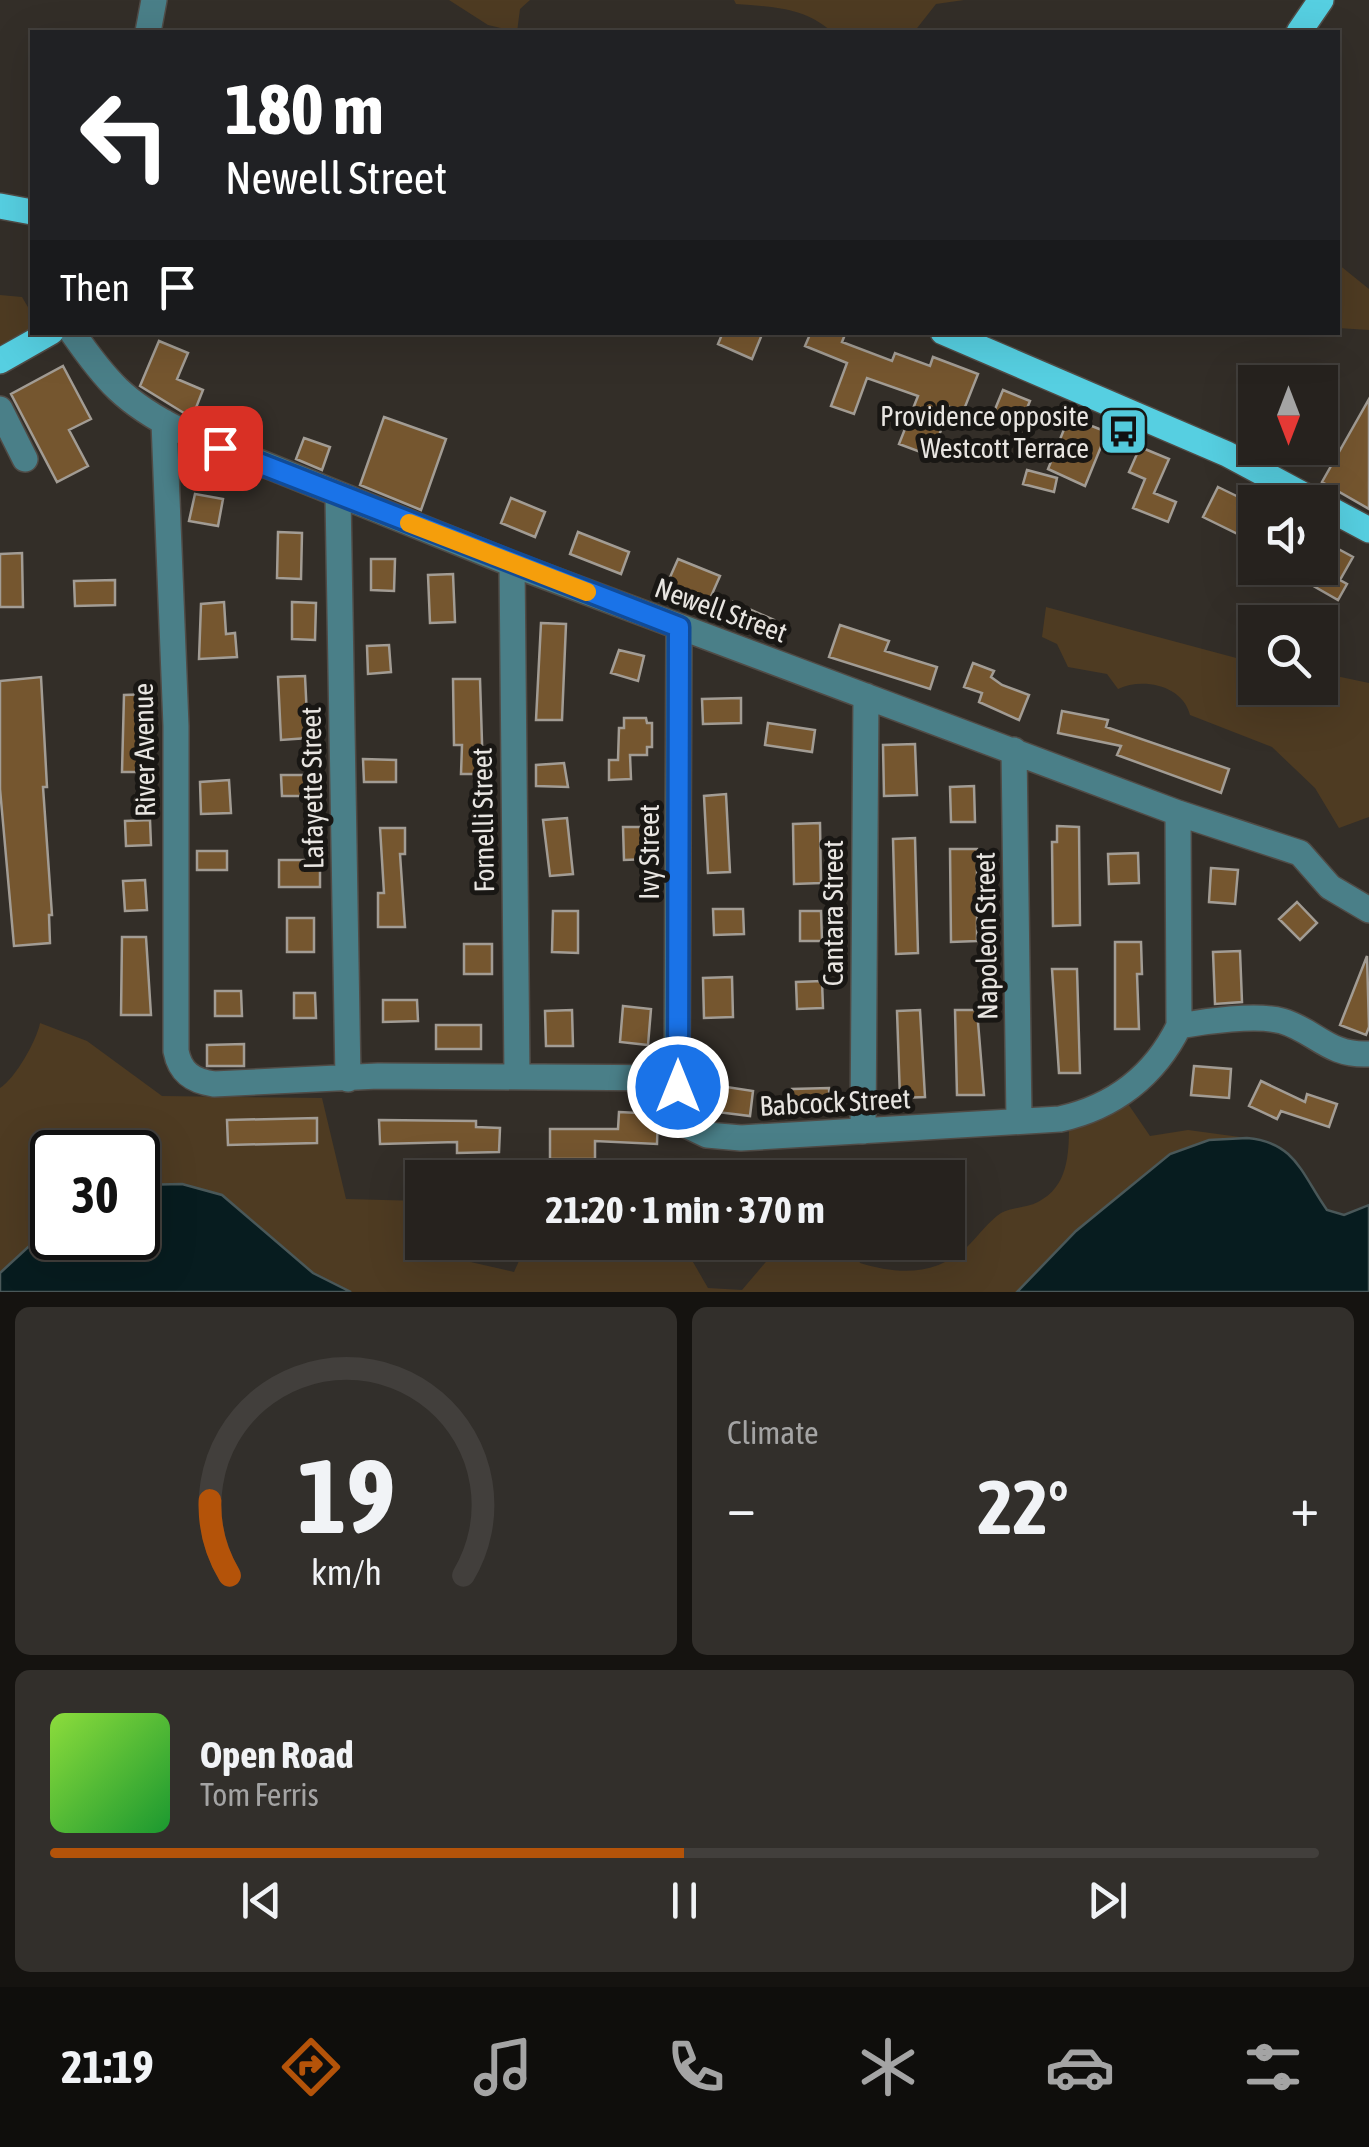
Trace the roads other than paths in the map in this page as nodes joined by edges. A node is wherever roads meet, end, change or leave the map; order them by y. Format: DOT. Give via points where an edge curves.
graph roads {
  1 [pos="154,0"];
  2 [pos="1322,0"];
  3 [pos="148,30"];
  4 [pos="1300,30"];
  5 [pos="0,206"];
  6 [pos="30,212"];
  7 [pos="46,335"];
  8 [pos="74,335"];
  9 [pos="951,335"];
  10 [pos="0,362"];
  11 [pos="0,409"];
  12 [pos="164,422"];
  13 [pos="26,460"];
  14 [pos="338,496"];
  15 [pos="1369,530"];
  16 [pos="512,564"];
  17 [pos="679,627"];
  18 [pos="866,696"];
  19 [pos="1014,750"];
  20 [pos="1178,813"];
  21 [pos="1369,910"];
  22 [pos="1179,1026"];
  23 [pos="1369,1054"];
  24 [pos="517,1076"];
  25 [pos="678,1078"];
  26 [pos="348,1079"];
  27 [pos="1019,1120"];
  28 [pos="863,1131"];
  1 -- 3 [label="street"];
  2 -- 4 [label="main road"];
  5 -- 6 [label="main road"];
  7 -- 10 [label="main road"];
  8 -- 12 [label="street, Newell Street" via="113,389"];
  9 -- 15 [label="main road" via="1227,454"];
  11 -- 13 [label="street"];
  12 -- 14 [label="street, Newell Street"];
  12 -- 26 [label="street, River Avenue" via="179,1066 214,1084"];
  14 -- 16 [label="street, Newell Street"];
  14 -- 26 [label="street, Lafayette Street"];
  16 -- 17 [label="street, Newell Street"];
  16 -- 24 [label="street, Fornelli Street"];
  17 -- 18 [label="street, Newell Street"];
  17 -- 25 [label="street, Ivy Street"];
  18 -- 19 [label="street, Newell Street"];
  18 -- 28 [label="street, Cantara Street"];
  19 -- 20 [label="street, Newell Street"];
  19 -- 27 [label="street, Napoleon Street"];
  20 -- 21 [label="street, Newell Street" via="1300,853 1330,887"];
  20 -- 22 [label="street"];
  22 -- 23 [label="street" via="1282,1021 1342,1052"];
  22 -- 27 [label="street" via="1144,1078 1102,1106 1060,1119"];
  24 -- 25 [label="street"];
  24 -- 26 [label="street"];
  25 -- 28 [label="street, Babcock Street" via="684,1124 707,1134"];
  27 -- 28 [label="street, Babcock Street"];
}
